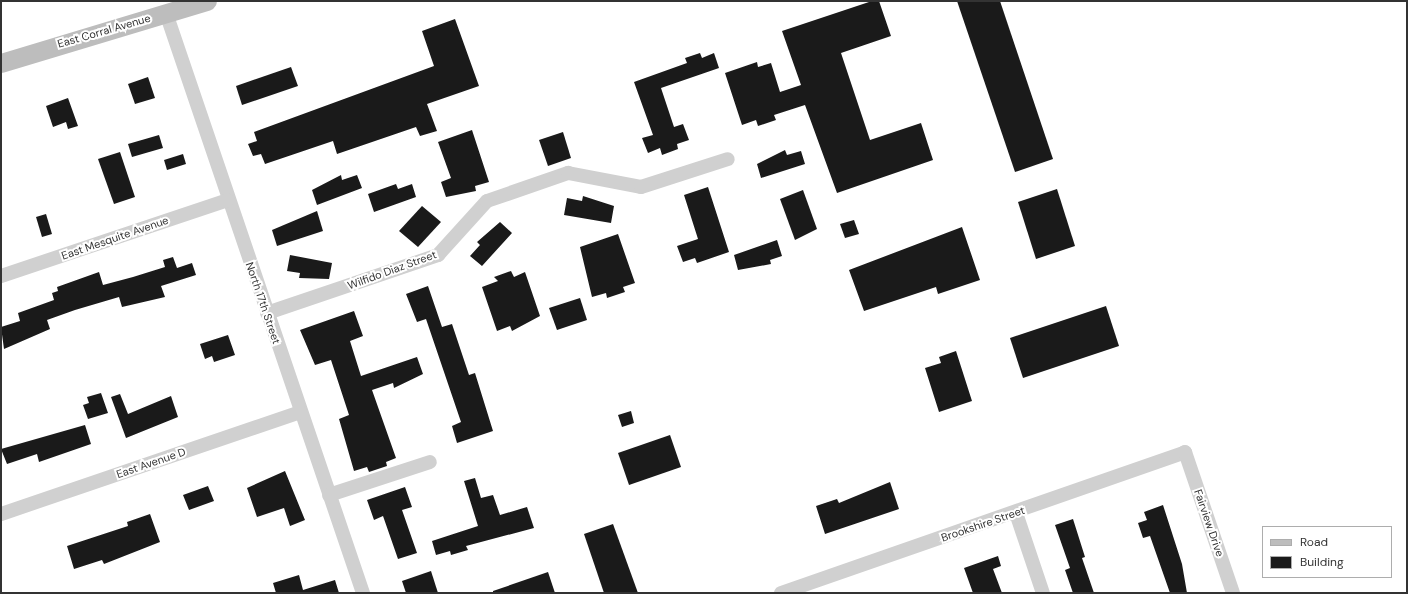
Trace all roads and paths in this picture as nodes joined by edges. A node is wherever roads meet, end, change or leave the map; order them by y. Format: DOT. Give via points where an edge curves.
graph roads {
  1 [pos="207,1"];
  2 [pos="166,13"];
  3 [pos="1,63"];
  4 [pos="728,159"];
  5 [pos="228,200"];
  6 [pos="1,276"];
  7 [pos="267,313"];
  8 [pos="300,412"];
  9 [pos="1185,452"];
  10 [pos="430,462"];
  11 [pos="329,495"];
  12 [pos="1,514"];
  13 [pos="1016,514"];
  14 [pos="363,593"];
  15 [pos="780,593"];
  16 [pos="1043,593"];
  17 [pos="1233,593"];
  1 -- 2 [label="main road, East Corral Avenue"];
  2 -- 3 [label="main road, East Corral Avenue"];
  2 -- 5 [label="street, North 17th Street"];
  4 -- 7 [label="street, Wilfido Diaz Street" via="641,187 568,173 487,201 438,255"];
  5 -- 6 [label="street, East Mesquite Avenue"];
  5 -- 7 [label="street, North 17th Street"];
  7 -- 8 [label="street, North 17th Street"];
  8 -- 11 [label="street, North 17th Street"];
  8 -- 12 [label="street, East Avenue D"];
  9 -- 13 [label="street, Brookshire Street"];
  9 -- 17 [label="street, Fairview Drive"];
  10 -- 11 [label="street"];
  11 -- 14 [label="street, North 17th Street"];
  13 -- 15 [label="street, Brookshire Street"];
  13 -- 16 [label="street"];
}
